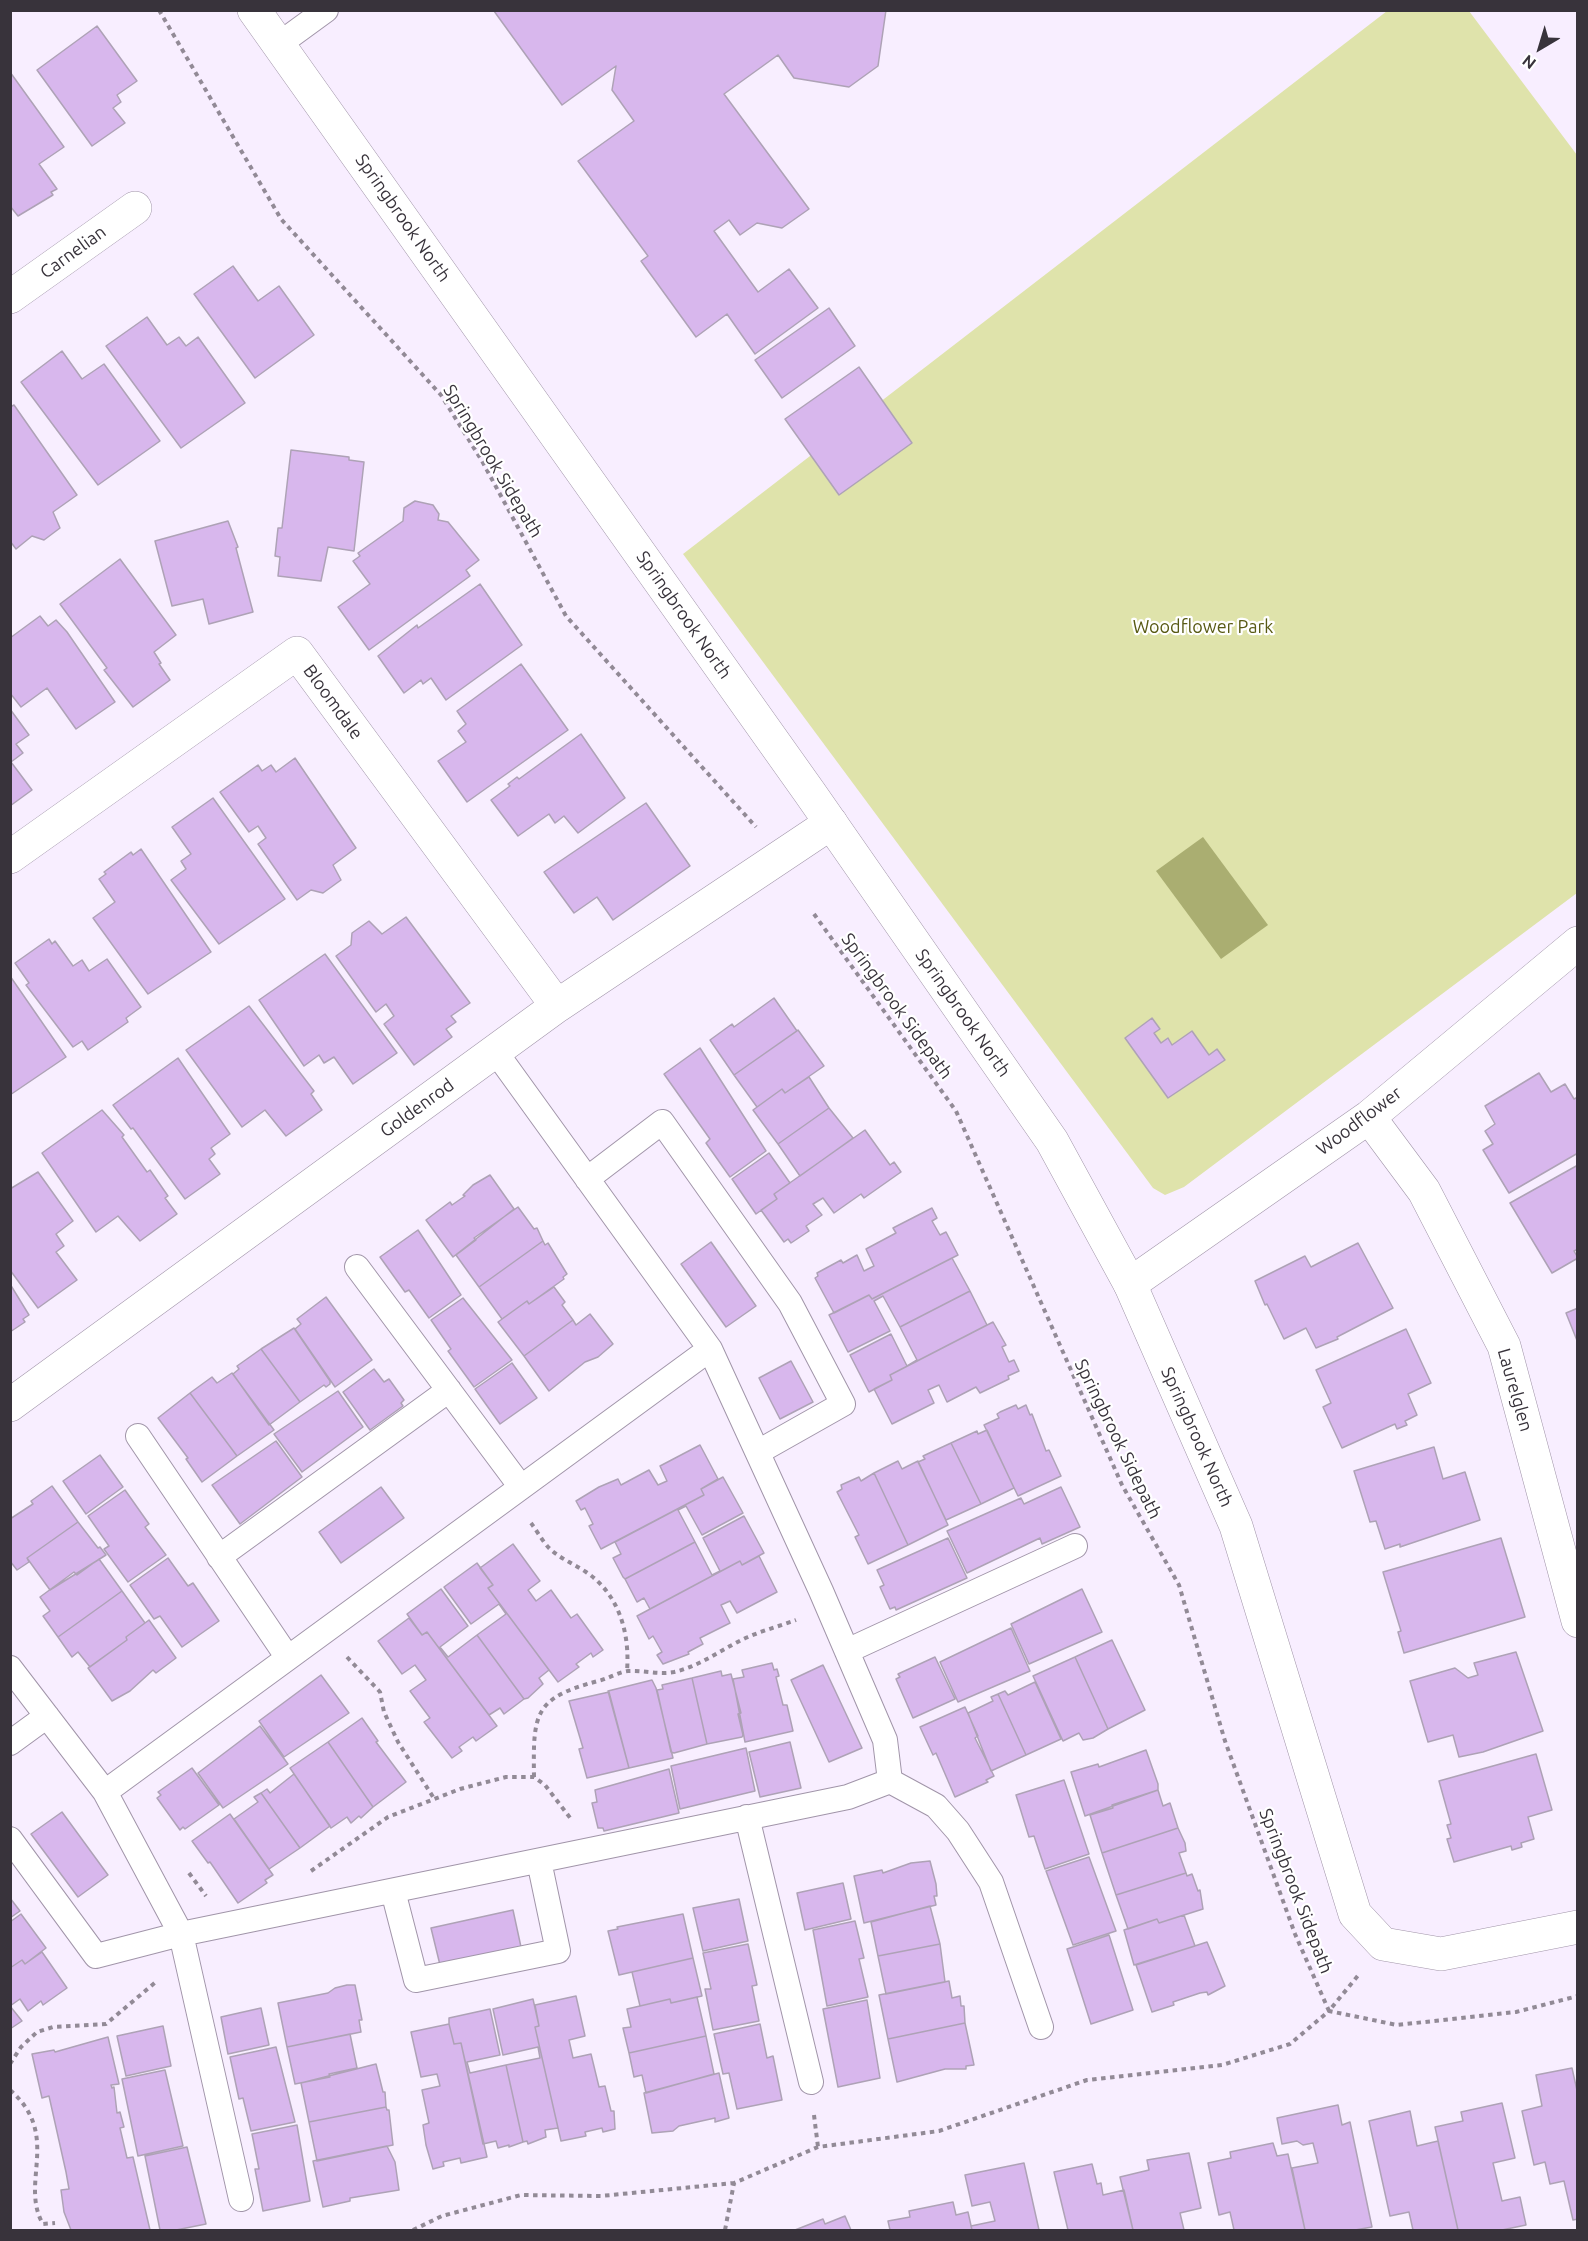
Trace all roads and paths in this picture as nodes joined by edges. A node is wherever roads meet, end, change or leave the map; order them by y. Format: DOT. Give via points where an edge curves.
graph roads {
  1 [pos="159,10"];
  2 [pos="254,10"];
  3 [pos="326,10"];
  4 [pos="278,45"];
  5 [pos="135,208"];
  6 [pos="10,297"];
  7 [pos="831,823"];
  8 [pos="756,827"];
  9 [pos="10,857"];
  10 [pos="814,914"];
  11 [pos="1578,943"];
  12 [pos="557,1006"];
  13 [pos="495,1051"];
  14 [pos="1369,1117"];
  15 [pos="587,1179"];
  16 [pos="357,1268"];
  17 [pos="1130,1284"];
  18 [pos="710,1349"];
  19 [pos="449,1390"];
  20 [pos="10,1405"];
  21 [pos="138,1436"];
  22 [pos="758,1452"];
  23 [pos="521,1487"];
  24 [pos="530,1520"];
  25 [pos="1075,1546"];
  26 [pos="219,1557"];
  27 [pos="828,1608"];
  28 [pos="1578,1622"];
  29 [pos="321,1633"];
  30 [pos="846,1651"];
  31 [pos="288,1658"];
  32 [pos="10,1668"];
  33 [pos="627,1671"];
  34 [pos="47,1716"];
  35 [pos="10,1743"];
  36 [pos="534,1777"];
  37 [pos="891,1781"];
  38 [pos="105,1792"];
  39 [pos="435,1800"];
  40 [pos="747,1817"];
  41 [pos="575,1827"];
  42 [pos="10,1839"];
  43 [pos="539,1861"];
  44 [pos="185,1866"];
  45 [pos="310,1872"];
  46 [pos="393,1891"];
  47 [pos="212,1903"];
  48 [pos="1578,1927"];
  49 [pos="181,1934"];
  50 [pos="1383,1944"];
  51 [pos="187,1961"];
  52 [pos="1578,1996"];
  53 [pos="1329,2011"];
  54 [pos="1041,2027"];
  55 [pos="10,2064"];
  56 [pos="810,2082"];
  57 [pos="10,2090"];
  58 [pos="734,2183"];
  59 [pos="241,2199"];
  60 [pos="55,2223"];
  61 [pos="413,2230"];
  62 [pos="725,2230"];
  1 -- 8 [label="path, Springbrook Sidepath" via="281,219 441,395 482,461 566,616"];
  2 -- 4 [label="street, Springbrook North"];
  3 -- 4 [label="lane"];
  4 -- 7 [label="street, Springbrook North"];
  5 -- 6 [label="street, Carnelian"];
  7 -- 12 [label="street, Goldenrod"];
  7 -- 17 [label="street, Springbrook North" via="1052,1141"];
  9 -- 12 [label="street, Bloomdale" via="297,653"];
  10 -- 53 [label="path, Springbrook Sidepath" via="956,1111 1122,1485 1179,1585 1225,1741 1295,1934"];
  11 -- 14 [label="street, Woodflower"];
  12 -- 13 [label="street, Goldenrod"];
  13 -- 15 [label="lane"];
  13 -- 20 [label="street, Goldenrod"];
  14 -- 17 [label="street, Woodflower"];
  14 -- 28 [label="street, Laurelglen" via="1424,1191 1504,1346"];
  15 -- 18 [label="lane"];
  15 -- 22 [label="lane" via="662,1122 790,1303 843,1404"];
  16 -- 19 [label="lane"];
  17 -- 50 [label="street, Springbrook North" via="1236,1526 1355,1914"];
  18 -- 22 [label="lane"];
  18 -- 23 [label="lane"];
  19 -- 23 [label="lane"];
  19 -- 26 [label="lane"];
  21 -- 26 [label="lane"];
  22 -- 27 [label="lane"];
  23 -- 29 [label="lane"];
  24 -- 33 [label="path" via="549,1548 586,1572 615,1602 629,1649"];
  25 -- 30 [label="lane"];
  26 -- 31 [label="lane"];
  27 -- 30 [label="lane"];
  27 -- 33 [label="path" via="748,1637 673,1672"];
  29 -- 31 [label="lane"];
  29 -- 39 [label="path" via="380,1692 384,1712 398,1742"];
  30 -- 37 [label="lane" via="885,1740"];
  31 -- 38 [label="lane"];
  32 -- 34 [label="lane"];
  33 -- 36 [label="path" via="552,1697 540,1714 533,1743"];
  34 -- 35 [label="lane"];
  34 -- 38 [label="lane"];
  36 -- 39 [label="path" via="506,1777"];
  36 -- 41 [label="path" via="545,1785"];
  37 -- 40 [label="lane" via="848,1797"];
  37 -- 54 [label="lane" via="936,1806 958,1831 991,1882"];
  38 -- 49 [label="lane"];
  39 -- 45 [label="path" via="388,1817"];
  40 -- 43 [label="lane"];
  40 -- 56 [label="lane"];
  42 -- 49 [label="lane" via="96,1956"];
  43 -- 46 [label="lane"];
  43 -- 46 [label="lane" via="558,1951 427,1978 416,1980"];
  44 -- 47 [label="path"];
  46 -- 49 [label="lane"];
  48 -- 50 [label="street" via="1441,1954"];
  49 -- 51 [label="lane"];
  50 -- 53 [label="path"];
  51 -- 55 [label="path" via="148,1987 106,2024 52,2027 37,2032"];
  51 -- 59 [label="lane"];
  52 -- 53 [label="path" via="1516,2012 1397,2025"];
  53 -- 58 [label="path" via="1290,2044 1222,2065 1087,2080 939,2131 818,2147"];
  57 -- 60 [label="path" via="28,2109 35,2126 37,2214 43,2224"];
  58 -- 61 [label="path" via="600,2196 521,2194 442,2216"];
  58 -- 62 [label="path"];
}
